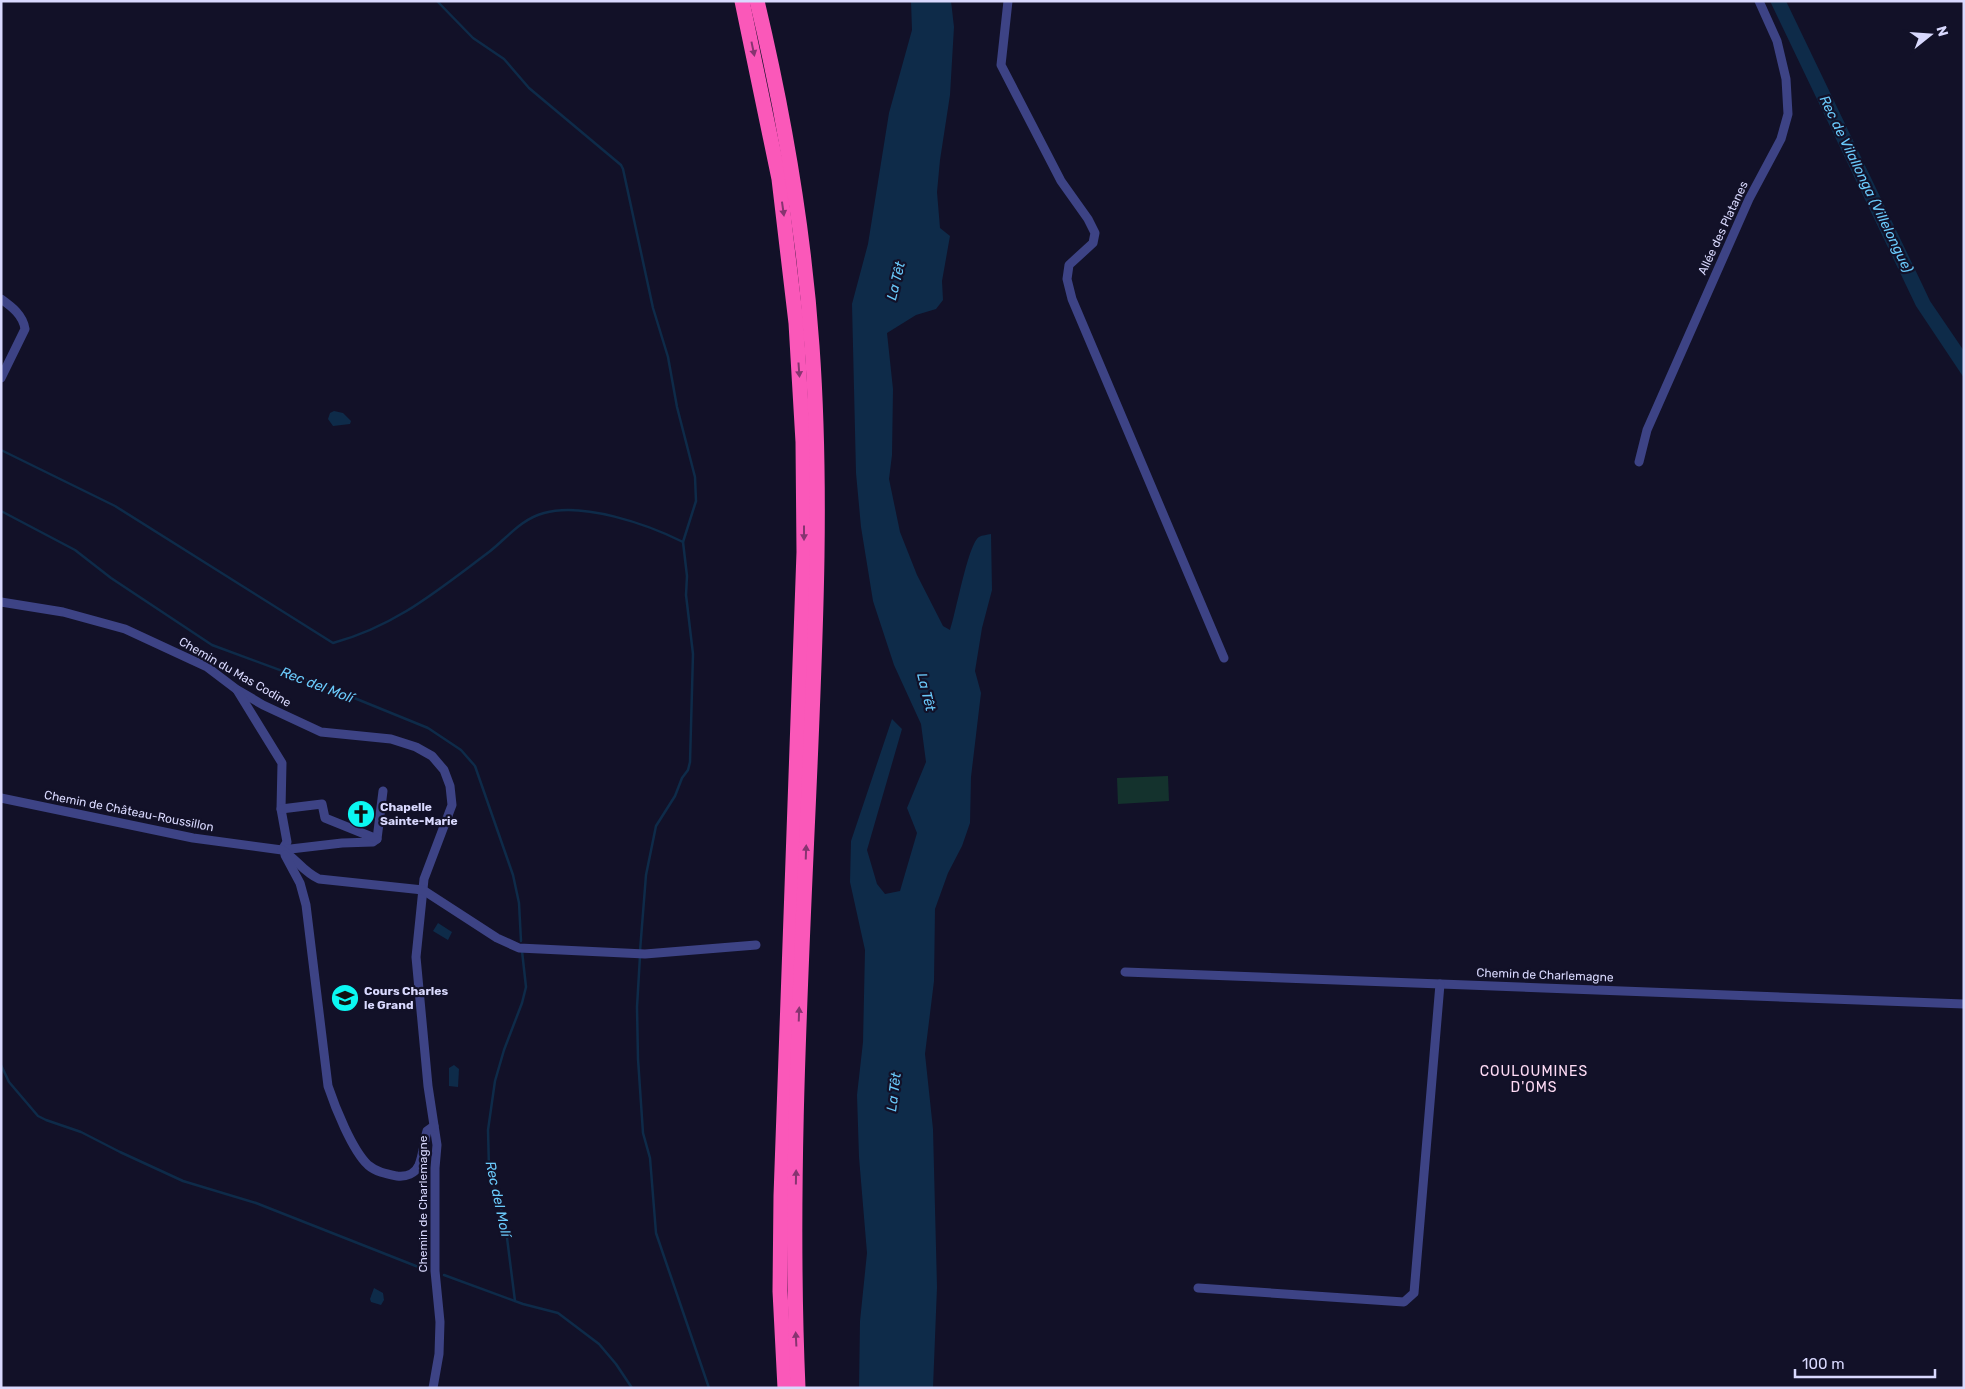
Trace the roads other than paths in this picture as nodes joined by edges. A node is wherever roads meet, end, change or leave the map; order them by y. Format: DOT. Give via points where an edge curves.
graph roads {
  1 [pos="742,1"];
  2 [pos="757,1"];
  3 [pos="1008,1"];
  4 [pos="1759,1"];
  5 [pos="1,299"];
  6 [pos="1,378"];
  7 [pos="1639,462"];
  8 [pos="1,602"];
  9 [pos="1224,658"];
  10 [pos="236,689"];
  11 [pos="384,791"];
  12 [pos="1,798"];
  13 [pos="281,808"];
  14 [pos="377,839"];
  15 [pos="282,850"];
  16 [pos="422,890"];
  17 [pos="756,945"];
  18 [pos="1125,972"];
  19 [pos="1440,984"];
  20 [pos="1964,1004"];
  21 [pos="434,1126"];
  22 [pos="1198,1288"];
  23 [pos="434,1388"];
  24 [pos="785,1388"];
  25 [pos="798,1388"];
  1 -- 24 [label="highway, one-way" via="766,110 784,215 796,323 803,442 804,561 781,1196 780,1291"];
  25 -- 2 [label="highway, one-way" via="794,1294 798,1068 814,666 816,446 812,344 803,257 784,129"];
  3 -- 9 [label="street" via="1002,65 1061,182 1095,233 1093,243 1069,265 1067,279 1072,299"];
  4 -- 7 [label="street, Allée des Platanes" via="1777,41 1786,79 1788,114 1781,139 1749,199 1647,430"];
  5 -- 6 [label="street" via="15,308 25,329"];
  8 -- 10 [label="street, Chemin du Mas Codine" via="64,612 125,629 207,667"];
  10 -- 13 [label="street" via="282,763"];
  10 -- 16 [label="street, Chemin du Mas Codine" via="321,732 391,740 416,747 432,756 444,770 452,805 431,856"];
  11 -- 14 [label="street"];
  12 -- 15 [label="street, Chemin de Château-Roussillon" via="193,838"];
  13 -- 14 [label="street" via="322,804 325,818"];
  13 -- 15 [label="street" via="287,842"];
  14 -- 15 [label="street, Chemin de Château-Roussillon"];
  15 -- 16 [label="street" via="306,873 319,879"];
  15 -- 21 [label="street" via="300,883 306,905 328,1086 359,1153 369,1166 404,1177 412,1174 418,1166 427,1131"];
  16 -- 17 [label="street" via="497,938 522,948 638,954"];
  16 -- 21 [label="street, Chemin de Charlemagne" via="416,957"];
  18 -- 19 [label="street, Chemin de Charlemagne"];
  19 -- 20 [label="street, Chemin de Charlemagne"];
  19 -- 22 [label="street" via="1414,1293 1404,1302"];
  21 -- 23 [label="street, Chemin de Charlemagne" via="437,1145 435,1271 440,1322"];
}
